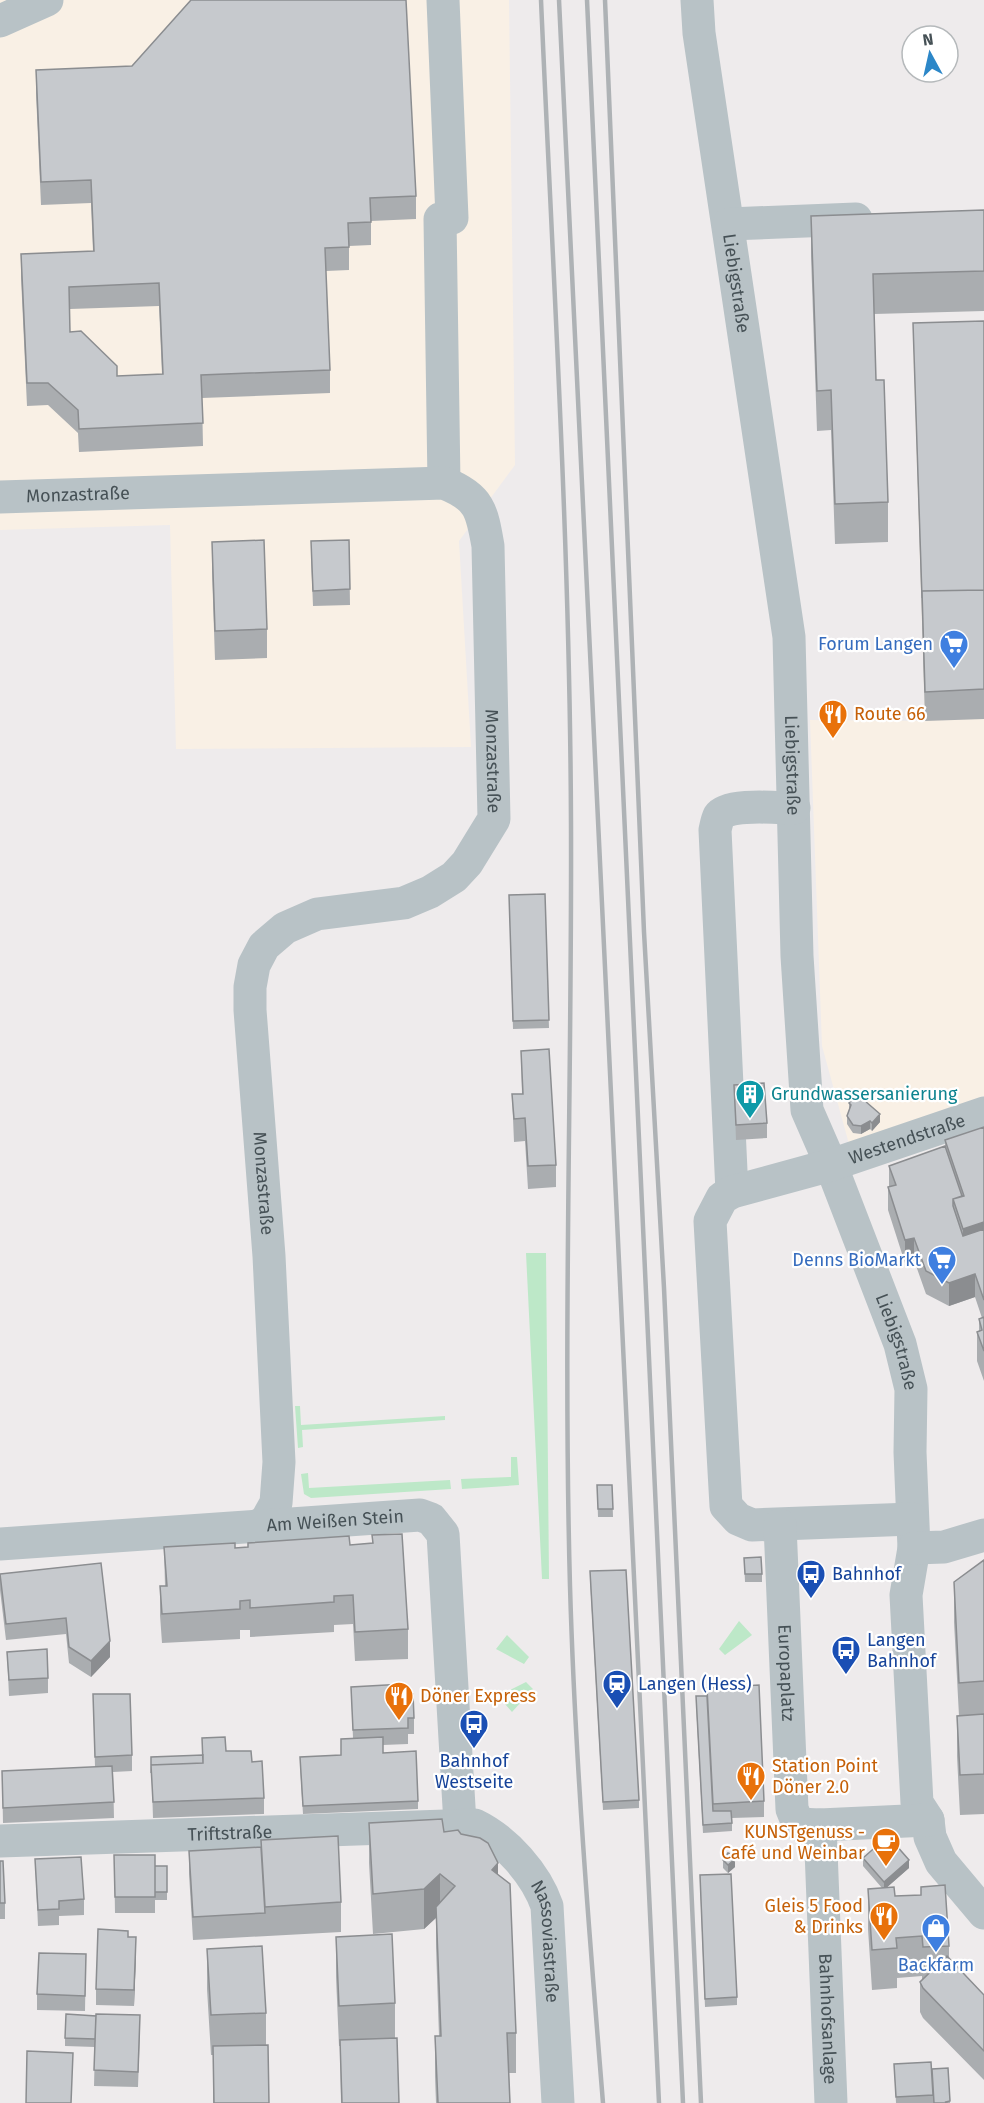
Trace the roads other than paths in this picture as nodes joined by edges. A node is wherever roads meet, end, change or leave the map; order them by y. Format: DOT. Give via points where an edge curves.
graph roads {
  1 [pos="47,0"];
  2 [pos="443,0"];
  3 [pos="697,0"];
  4 [pos="0,21"];
  5 [pos="881,218"];
  6 [pos="729,224"];
  7 [pos="444,483"];
  8 [pos="0,497"];
  9 [pos="794,808"];
  10 [pos="984,1113"];
  11 [pos="831,1165"];
  12 [pos="732,1192"];
  13 [pos="780,1525"];
  14 [pos="259,1526"];
  15 [pos="913,1534"];
  16 [pos="984,1535"];
  17 [pos="0,1544"];
  18 [pos="928,1820"];
  19 [pos="460,1824"];
  20 [pos="820,1825"];
  21 [pos="0,1841"];
  22 [pos="984,1913"];
  23 [pos="558,2103"];
  24 [pos="831,2103"];
  1 -- 4 [label="street"];
  2 -- 7 [label="street" via="452,218 440,219"];
  3 -- 6 [label="street, Liebigstraße"];
  5 -- 6 [label="street"];
  6 -- 9 [label="street, Liebigstraße" via="789,637"];
  7 -- 8 [label="street, Monzastraße"];
  7 -- 14 [label="street, Monzastraße" via="458,488 480,507 488,546 494,819 467,863 430,892 404,903 317,914 285,928 264,946 254,966 250,1010 269,1256 279,1462 276,1503"];
  9 -- 11 [label="street, Liebigstraße" via="807,1110"];
  9 -- 12 [label="street" via="745,807 724,811 715,830"];
  10 -- 11 [label="street, Westendstraße"];
  11 -- 12 [label="street, Westendstraße"];
  11 -- 15 [label="street, Liebigstraße" via="908,1373"];
  12 -- 13 [label="street" via="722,1198 710,1221 726,1506 738,1519 752,1525"];
  13 -- 15 [label="street"];
  13 -- 20 [label="street, Europaplatz" via="792,1809 798,1824"];
  14 -- 17 [label="street, Am Weißen Stein"];
  14 -- 19 [label="street, Am Weißen Stein" via="420,1515 439,1526 443,1534"];
  15 -- 16 [label="street" via="944,1548"];
  15 -- 18 [label="street" via="906,1595 917,1803"];
  18 -- 20 [label="street, Europaplatz"];
  18 -- 22 [label="street" via="930,1837 941,1862"];
  19 -- 21 [label="street, Triftstraße"];
  19 -- 23 [label="street, Nassoviastraße" via="475,1825 497,1838 541,1890 549,1921"];
  20 -- 24 [label="street, Bahnhofsanlage"];
}
